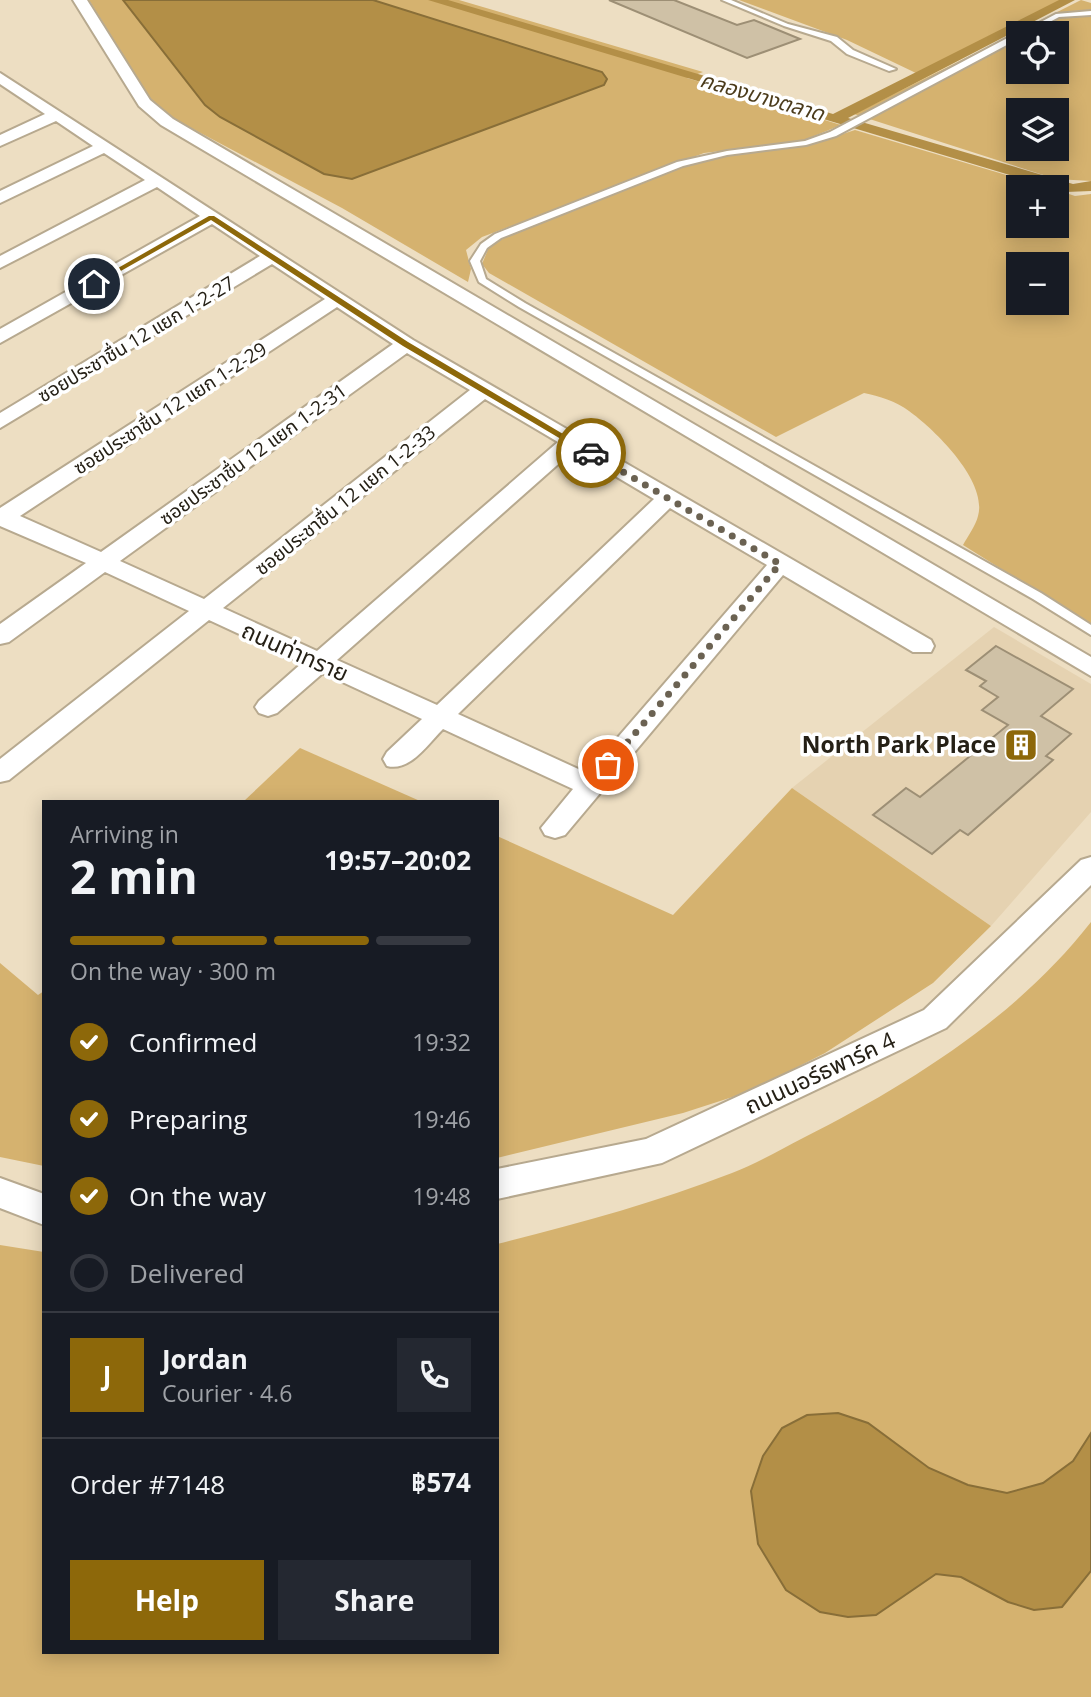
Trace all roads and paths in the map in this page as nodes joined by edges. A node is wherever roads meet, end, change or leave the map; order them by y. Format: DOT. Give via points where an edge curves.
graph roads {
  1 [pos="80,0"];
  2 [pos="725,0"];
  3 [pos="1091,13"];
  4 [pos="1047,21"];
  5 [pos="1006,42"];
  6 [pos="892,69"];
  7 [pos="4,86"];
  8 [pos="55,115"];
  9 [pos="0,141"];
  10 [pos="103,147"];
  11 [pos="156,181"];
  12 [pos="0,198"];
  13 [pos="211,217"];
  14 [pos="272,256"];
  15 [pos="0,263"];
  16 [pos="337,299"];
  17 [pos="0,337"];
  18 [pos="405,344"];
  19 [pos="484,389"];
  20 [pos="0,422"];
  21 [pos="572,441"];
  22 [pos="668,498"];
  23 [pos="1,517"];
  24 [pos="101,563"];
  25 [pos="780,564"];
  26 [pos="206,611"];
  27 [pos="1091,631"];
  28 [pos="0,636"];
  29 [pos="922,646"];
  30 [pos="319,663"];
  31 [pos="1091,668"];
  32 [pos="268,707"];
  33 [pos="440,716"];
  34 [pos="396,759"];
  35 [pos="0,773"];
  36 [pos="591,786"];
  37 [pos="555,828"];
  38 [pos="1091,869"];
  39 [pos="499,1184"];
  40 [pos="0,1193"];
  41 [pos="42,1209"];
  1 -- 31 [label="street" via="144,103 167,122"];
  2 -- 6 [label="lane" via="834,39 850,52"];
  3 -- 4 [label="lane" via="1058,15"];
  5 -- 27 [label="lane" via="847,127 806,143 680,164 516,228 484,246 475,261 482,280"];
  7 -- 8 [label="street"];
  8 -- 9 [label="street"];
  8 -- 10 [label="street"];
  10 -- 11 [label="street"];
  10 -- 12 [label="street"];
  11 -- 13 [label="street"];
  11 -- 15 [label="street"];
  13 -- 14 [label="street"];
  13 -- 17 [label="street"];
  14 -- 16 [label="street"];
  14 -- 20 [label="street, ซอยประชาชื่น 12 แยก 1-2-27"];
  16 -- 18 [label="street"];
  16 -- 23 [label="street, ซอยประชาชื่น 12 แยก 1-2-29"];
  18 -- 19 [label="street"];
  18 -- 24 [label="street, ซอยประชาชื่น 12 แยก 1-2-31"];
  19 -- 21 [label="street"];
  19 -- 26 [label="street, ซอยประชาชื่น 12 แยก 1-2-33"];
  21 -- 22 [label="street"];
  21 -- 30 [label="street"];
  22 -- 25 [label="street"];
  22 -- 33 [label="street"];
  23 -- 24 [label="street, ถนนท่าทราย"];
  24 -- 26 [label="street, ถนนท่าทราย"];
  24 -- 28 [label="street, ซอยประชาชื่น 12 แยก 1-2-31"];
  25 -- 29 [label="street"];
  25 -- 36 [label="street"];
  26 -- 30 [label="street, ถนนท่าทราย"];
  26 -- 35 [label="street, ซอยประชาชื่น 12 แยก 1-2-33"];
  30 -- 32 [label="street"];
  30 -- 33 [label="street, ถนนท่าทราย"];
  33 -- 34 [label="street"];
  33 -- 36 [label="street, ถนนท่าทราย"];
  36 -- 37 [label="street"];
  38 -- 39 [label="street, ถนนนอร์ธพาร์ค 4" via="935,1019 650,1153"];
  40 -- 41 [label="street"];
}
